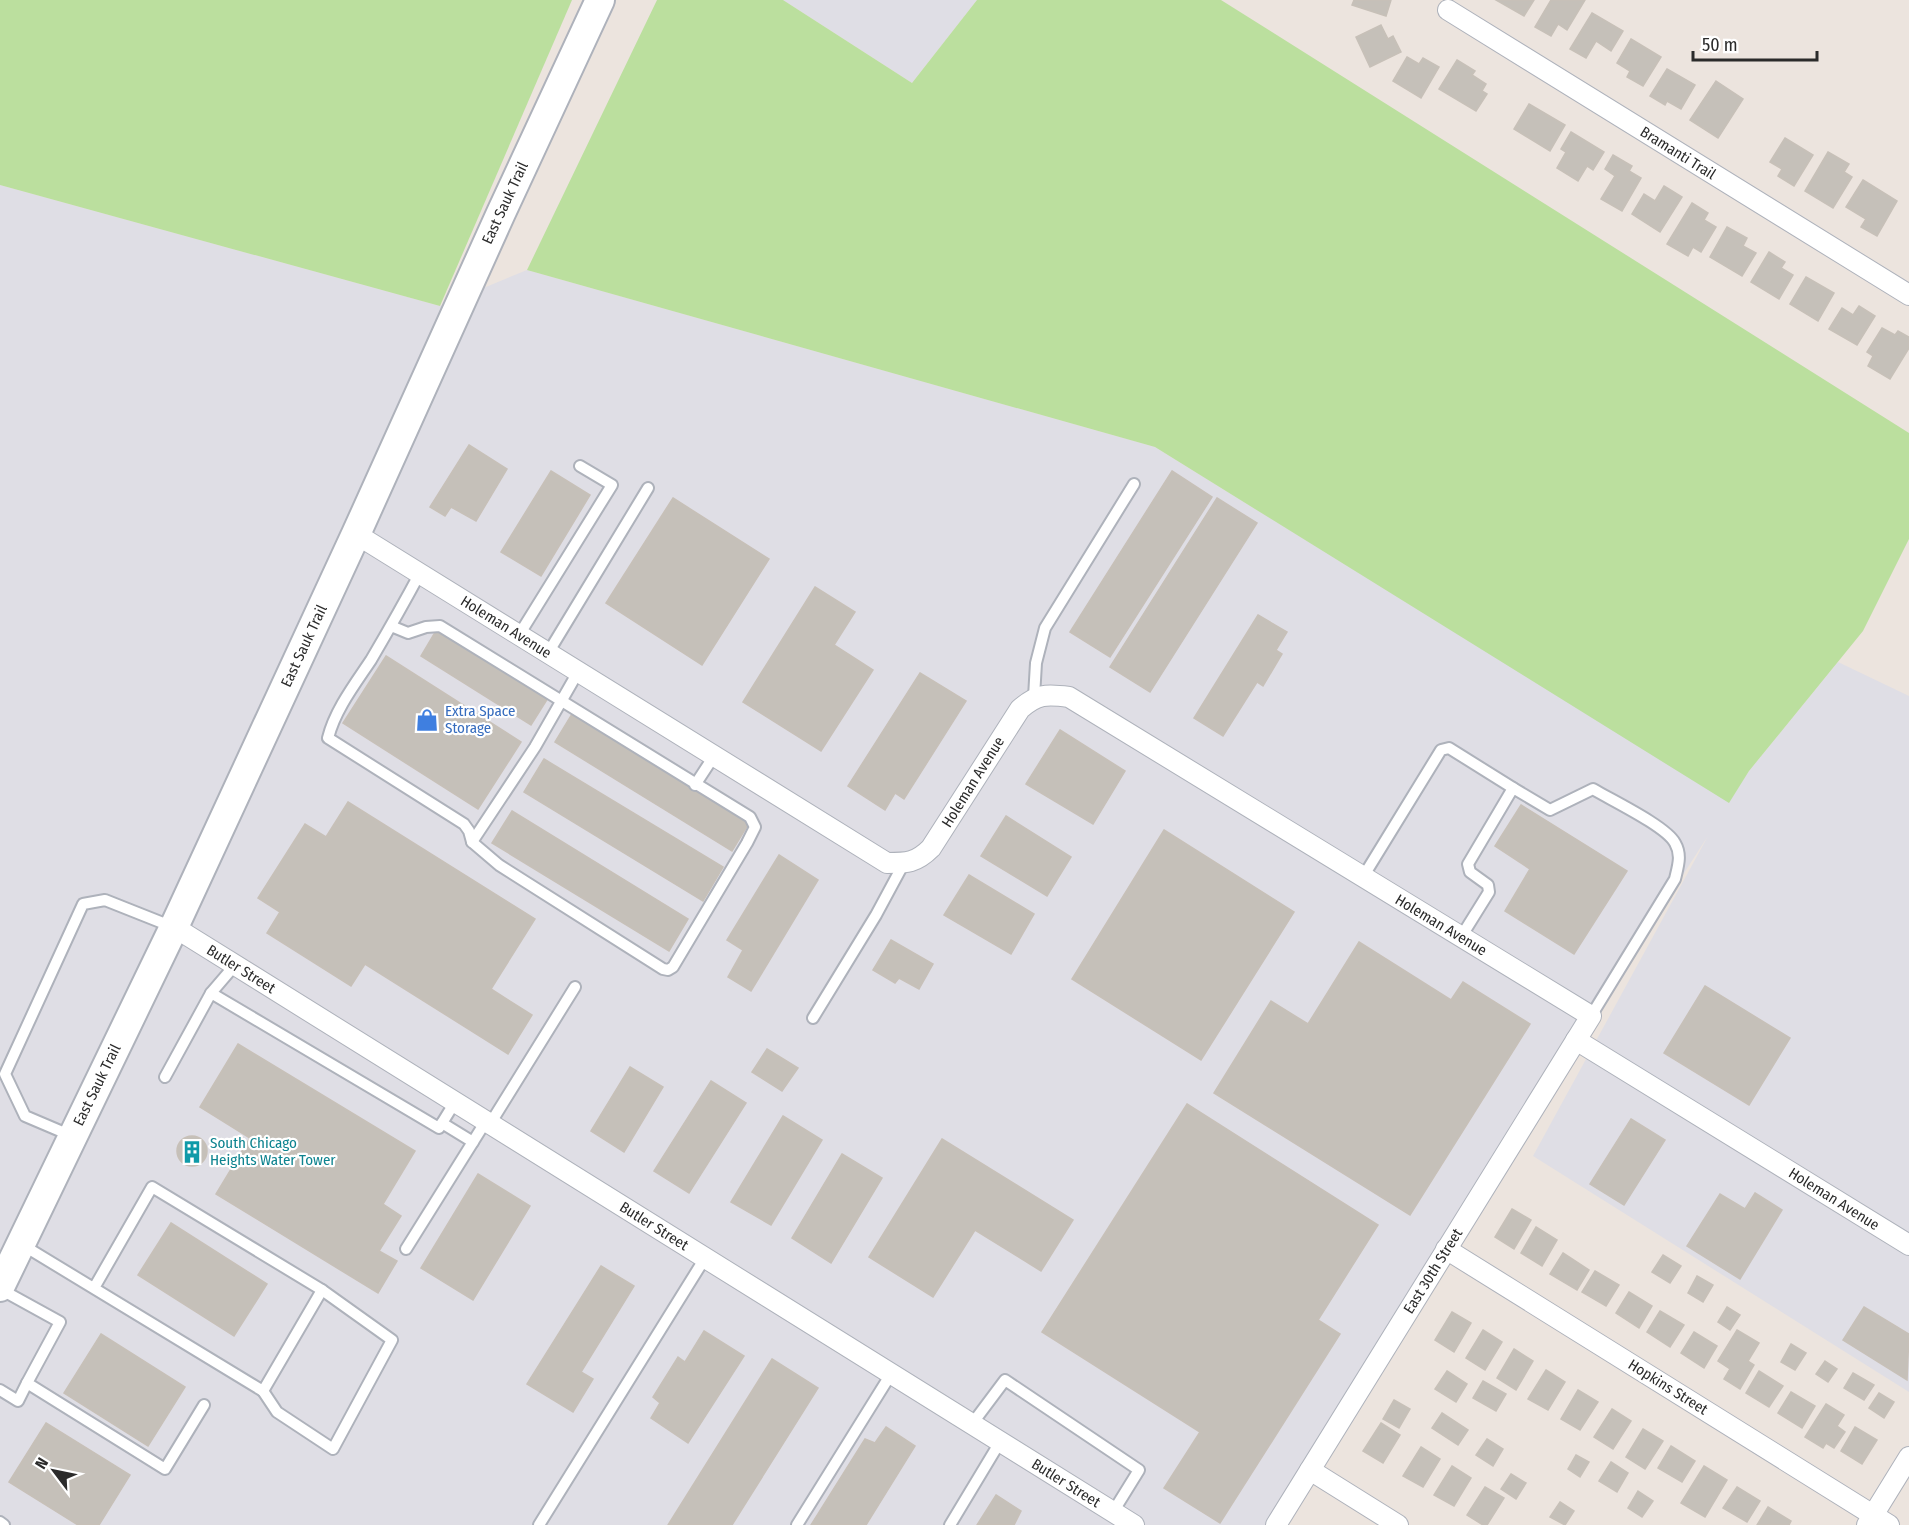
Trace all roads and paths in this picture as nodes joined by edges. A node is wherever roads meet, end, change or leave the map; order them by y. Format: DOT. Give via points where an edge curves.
graph roads {
  1 [pos="600,0"];
  2 [pos="1448,10"];
  3 [pos="1909,296"];
  4 [pos="580,466"];
  5 [pos="1134,484"];
  6 [pos="648,488"];
  7 [pos="356,534"];
  8 [pos="420,573"];
  9 [pos="391,626"];
  10 [pos="519,635"];
  11 [pos="548,653"];
  12 [pos="578,672"];
  13 [pos="1034,697"];
  14 [pos="562,703"];
  15 [pos="714,756"];
  16 [pos="695,785"];
  17 [pos="1513,788"];
  18 [pos="472,842"];
  19 [pos="904,863"];
  20 [pos="1363,877"];
  21 [pos="174,927"];
  22 [pos="1461,937"];
  23 [pos="235,965"];
  24 [pos="575,987"];
  25 [pos="211,993"];
  26 [pos="1591,1016"];
  27 [pos="813,1018"];
  28 [pos="1576,1040"];
  29 [pos="165,1077"];
  30 [pos="455,1102"];
  31 [pos="442,1123"];
  32 [pos="488,1123"];
  33 [pos="73,1136"];
  34 [pos="473,1142"];
  35 [pos="21,1244"];
  36 [pos="1909,1245"];
  37 [pos="406,1249"];
  38 [pos="1446,1249"];
  39 [pos="705,1258"];
  40 [pos="0,1288"];
  41 [pos="94,1288"];
  42 [pos="321,1290"];
  43 [pos="891,1374"];
  44 [pos="27,1383"];
  45 [pos="0,1390"];
  46 [pos="263,1391"];
  47 [pos="204,1405"];
  48 [pos="972,1424"];
  49 [pos="1000,1442"];
  50 [pos="1909,1457"];
  51 [pos="1310,1470"];
  52 [pos="1113,1512"];
  53 [pos="0,1522"];
  54 [pos="1877,1522"];
  55 [pos="4,1525"];
  56 [pos="539,1525"];
  57 [pos="797,1525"];
  58 [pos="950,1525"];
  59 [pos="1134,1525"];
  60 [pos="1276,1525"];
  61 [pos="1398,1525"];
  1 -- 7 [label="main road, East Sauk Trail"];
  2 -- 3 [label="street, Bramanti Trail"];
  4 -- 10 [label="lane" via="612,485"];
  5 -- 13 [label="lane" via="1045,628 1036,663"];
  6 -- 11 [label="lane"];
  7 -- 8 [label="street, Holeman Avenue"];
  7 -- 21 [label="main road, East Sauk Trail"];
  8 -- 9 [label="lane"];
  8 -- 10 [label="street, Holeman Avenue"];
  9 -- 14 [label="lane" via="408,633 440,626"];
  9 -- 18 [label="lane" via="331,725 328,738 464,824"];
  10 -- 11 [label="street, Holeman Avenue"];
  11 -- 12 [label="street, Holeman Avenue"];
  12 -- 14 [label="lane"];
  12 -- 15 [label="street, Holeman Avenue"];
  13 -- 19 [label="street, Holeman Avenue" via="1020,709 931,848 920,859"];
  13 -- 20 [label="street, Holeman Avenue" via="1069,697"];
  14 -- 16 [label="lane"];
  14 -- 18 [label="lane"];
  15 -- 16 [label="lane"];
  15 -- 19 [label="street, Holeman Avenue" via="887,863"];
  16 -- 18 [label="lane" via="750,817 755,827 729,876 668,970 499,865"];
  17 -- 20 [label="lane" via="1449,748 1441,750"];
  17 -- 22 [label="lane" via="1468,864 1470,872 1488,885 1489,892"];
  17 -- 26 [label="lane" via="1550,810 1593,789 1662,830 1675,842 1680,859 1675,879"];
  19 -- 27 [label="lane"];
  20 -- 22 [label="street, Holeman Avenue"];
  21 -- 23 [label="street, Butler Street"];
  21 -- 33 [label="main road, East Sauk Trail"];
  21 -- 33 [label="lane" via="105,900 83,904 5,1074 24,1116"];
  22 -- 26 [label="street, Holeman Avenue"];
  23 -- 25 [label="lane"];
  23 -- 30 [label="street, Butler Street"];
  24 -- 32 [label="lane"];
  25 -- 29 [label="lane"];
  25 -- 31 [label="lane" via="439,1128"];
  26 -- 28 [label="street, East 30th Street"];
  28 -- 36 [label="street, Holeman Avenue"];
  28 -- 38 [label="street, East 30th Street"];
  30 -- 31 [label="lane"];
  30 -- 32 [label="street, Butler Street"];
  31 -- 34 [label="lane"];
  32 -- 34 [label="lane"];
  32 -- 39 [label="street, Butler Street"];
  33 -- 35 [label="main road, East Sauk Trail"];
  34 -- 37 [label="lane"];
  35 -- 40 [label="main road, East Sauk Trail"];
  35 -- 41 [label="lane"];
  38 -- 51 [label="street, East 30th Street"];
  38 -- 54 [label="street, Hopkins Street"];
  39 -- 43 [label="street, Butler Street"];
  39 -- 56 [label="lane"];
  40 -- 44 [label="lane" via="60,1322"];
  41 -- 42 [label="lane" via="152,1187"];
  41 -- 46 [label="lane"];
  42 -- 46 [label="lane"];
  42 -- 46 [label="lane" via="392,1340 333,1449 277,1412"];
  43 -- 48 [label="street, Butler Street"];
  43 -- 57 [label="lane"];
  44 -- 45 [label="lane" via="18,1401"];
  44 -- 47 [label="lane" via="165,1469"];
  48 -- 49 [label="street, Butler Street"];
  48 -- 52 [label="lane" via="1005,1380 1139,1470"];
  49 -- 52 [label="street, Butler Street"];
  49 -- 58 [label="lane"];
  50 -- 54 [label="street"];
  51 -- 60 [label="street, East 30th Street"];
  51 -- 61 [label="street"];
  52 -- 59 [label="street, Butler Street"];
  53 -- 55 [label="lane"];
}
